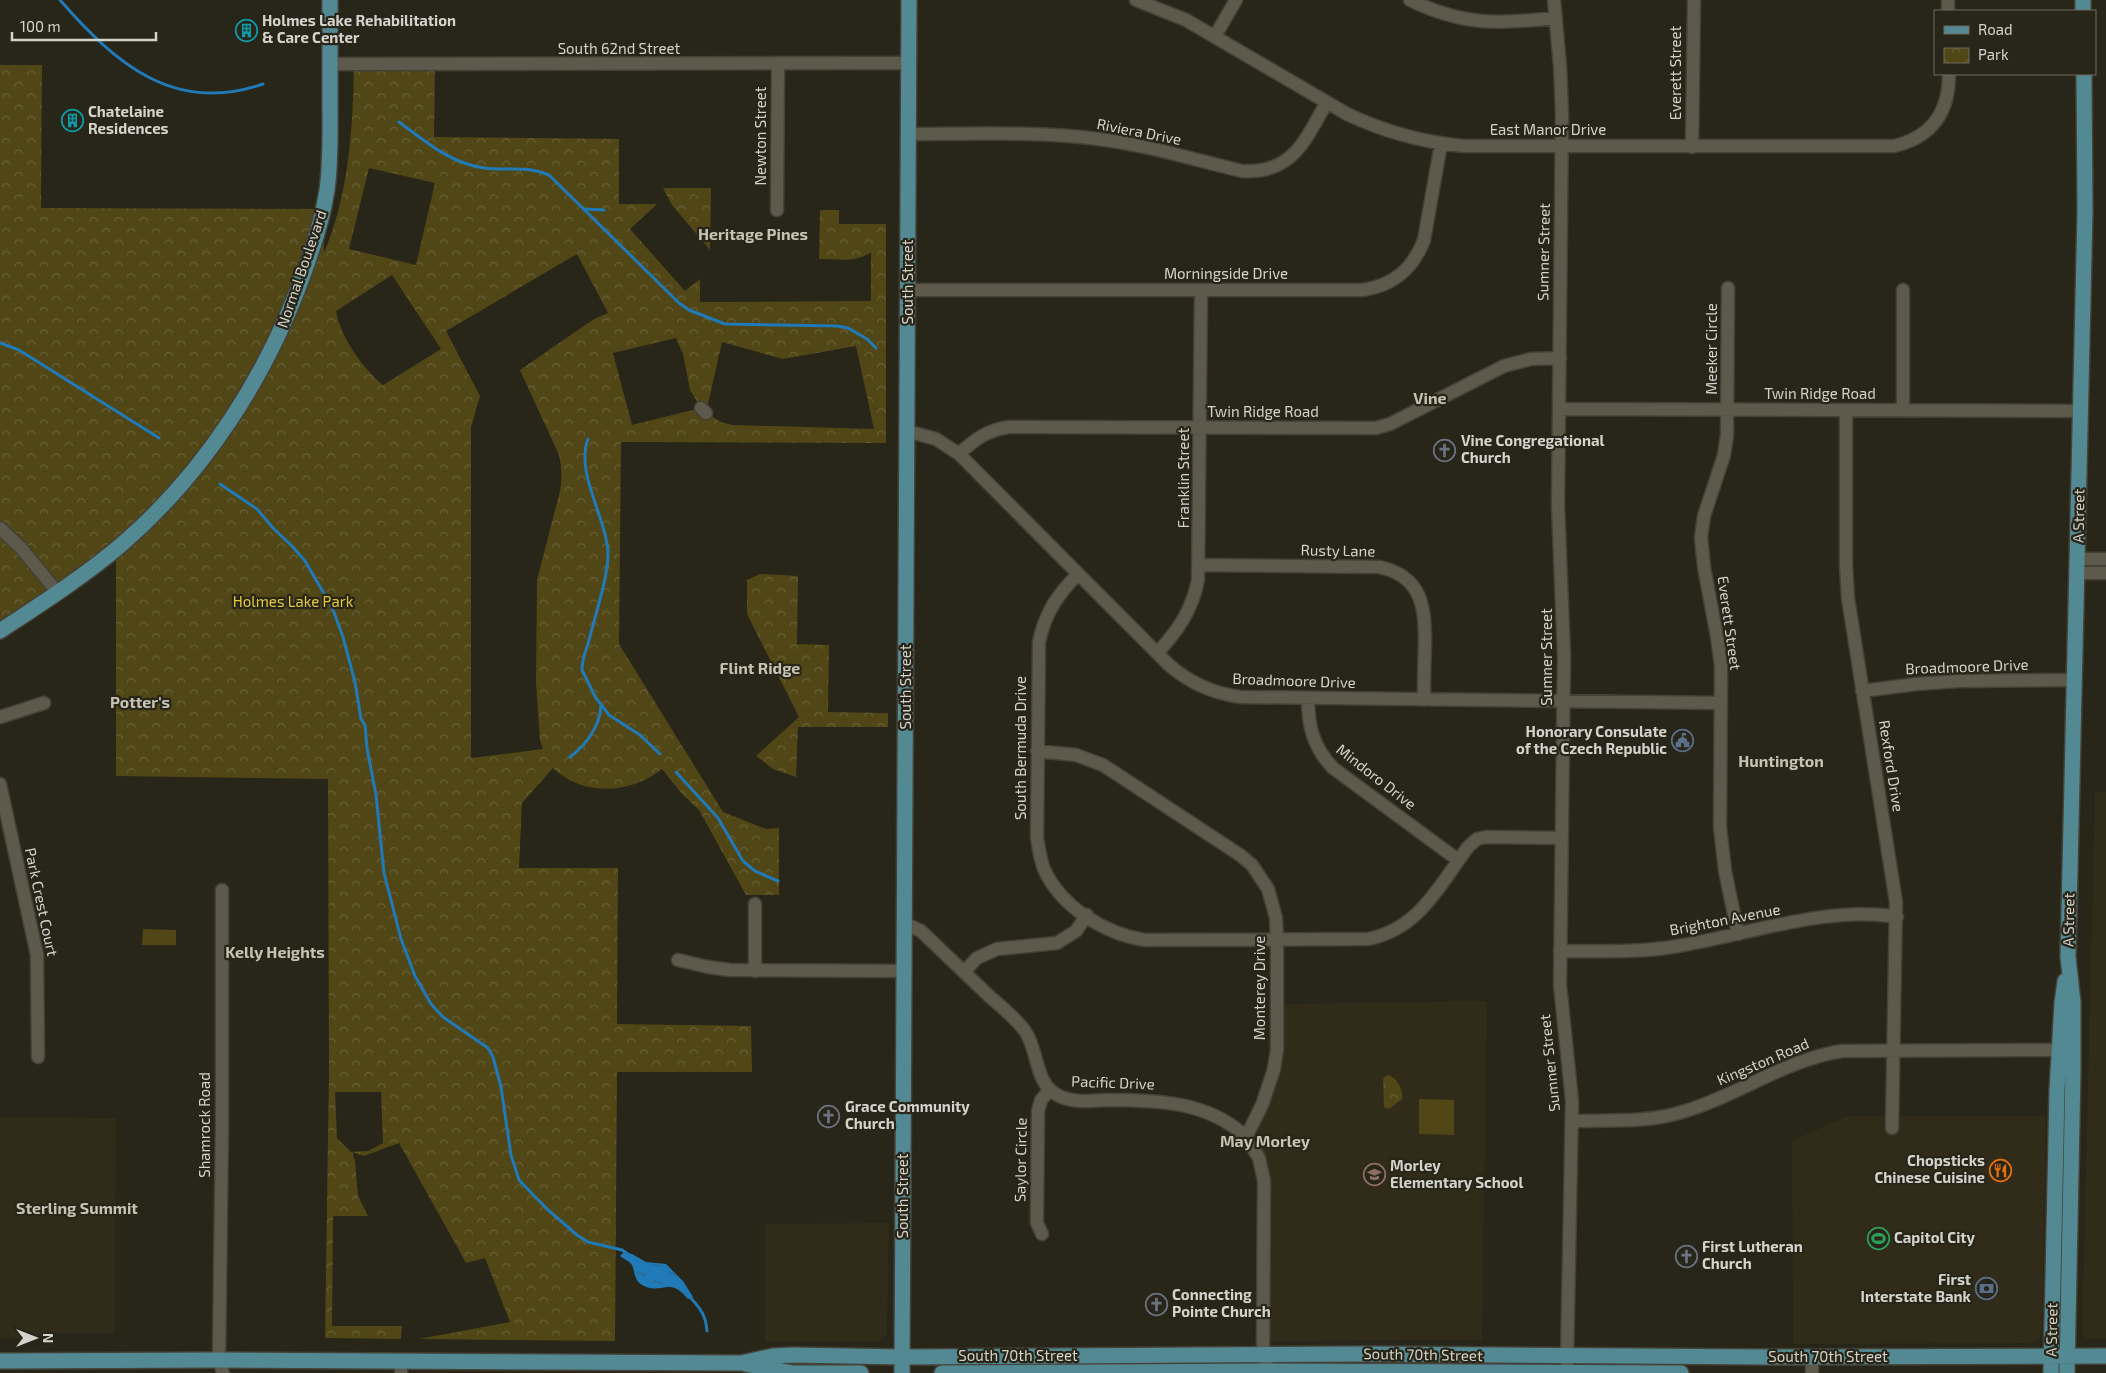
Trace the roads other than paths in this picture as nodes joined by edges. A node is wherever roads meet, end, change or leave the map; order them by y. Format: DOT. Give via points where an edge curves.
graph roads {
  1 [pos="330,0"];
  2 [pos="909,0"];
  3 [pos="1136,0"];
  4 [pos="1236,0"];
  5 [pos="1410,0"];
  6 [pos="1554,0"];
  7 [pos="1694,0"];
  8 [pos="1556,18"];
  9 [pos="1215,36"];
  10 [pos="778,63"];
  11 [pos="909,63"];
  12 [pos="330,64"];
  13 [pos="1949,75"];
  14 [pos="2084,75"];
  15 [pos="1327,102"];
  16 [pos="908,134"];
  17 [pos="1441,144"];
  18 [pos="1562,146"];
  19 [pos="1692,146"];
  20 [pos="777,210"];
  21 [pos="1728,288"];
  22 [pos="908,290"];
  23 [pos="1201,290"];
  24 [pos="1903,290"];
  25 [pos="1560,358"];
  26 [pos="1559,409"];
  27 [pos="1728,410"];
  28 [pos="1846,410"];
  29 [pos="1903,410"];
  30 [pos="2081,411"];
  31 [pos="1200,428"];
  32 [pos="907,431"];
  33 [pos="959,454"];
  34 [pos="0,528"];
  35 [pos="2106,559"];
  36 [pos="1199,566"];
  37 [pos="2078,566"];
  38 [pos="2106,573"];
  39 [pos="1078,574"];
  40 [pos="58,593"];
  41 [pos="0,631"];
  42 [pos="1157,653"];
  43 [pos="2074,680"];
  44 [pos="1862,691"];
  45 [pos="1308,698"];
  46 [pos="1424,700"];
  47 [pos="1564,702"];
  48 [pos="1721,703"];
  49 [pos="44,704"];
  50 [pos="0,717"];
  51 [pos="1037,751"];
  52 [pos="0,785"];
  53 [pos="1562,838"];
  54 [pos="1458,860"];
  55 [pos="222,890"];
  56 [pos="754,904"];
  57 [pos="1087,915"];
  58 [pos="1897,917"];
  59 [pos="904,923"];
  60 [pos="1738,934"];
  61 [pos="1277,940"];
  62 [pos="1560,951"];
  63 [pos="2068,957"];
  64 [pos="678,960"];
  65 [pos="754,971"];
  66 [pos="904,971"];
  67 [pos="964,972"];
  68 [pos="1893,1050"];
  69 [pos="2058,1050"];
  70 [pos="38,1057"];
  71 [pos="1050,1090"];
  72 [pos="1572,1121"];
  73 [pos="1892,1128"];
  74 [pos="1246,1137"];
  75 [pos="1042,1234"];
  76 [pos="1395,1354"];
  77 [pos="1263,1355"];
  78 [pos="1567,1356"];
  79 [pos="2051,1356"];
  80 [pos="2068,1356"];
  81 [pos="2106,1356"];
  82 [pos="902,1357"];
  83 [pos="1812,1357"];
  84 [pos="0,1361"];
  85 [pos="741,1363"];
  86 [pos="407,1367"];
  87 [pos="219,1369"];
  88 [pos="1254,1372"];
  89 [pos="1270,1372"];
  90 [pos="861,1373"];
  91 [pos="902,1373"];
  92 [pos="942,1373"];
  93 [pos="1395,1373"];
  94 [pos="1567,1373"];
  95 [pos="1681,1373"];
  96 [pos="1812,1373"];
  97 [pos="2051,1373"];
  98 [pos="2068,1373"];
  1 -- 12 [label="main road, Normal Boulevard"];
  2 -- 11 [label="main road, South Street"];
  3 -- 9 [label="street, East Manor Drive" via="1186,20"];
  4 -- 9 [label="street"];
  5 -- 8 [label="street" via="1446,15 1488,23"];
  6 -- 8 [label="street, Sumner Street"];
  7 -- 19 [label="street, Everett Street"];
  8 -- 18 [label="street, Sumner Street"];
  9 -- 15 [label="street, East Manor Drive"];
  10 -- 11 [label="street, South 62nd Street"];
  10 -- 12 [label="street, South 62nd Street"];
  10 -- 20 [label="street, Newton Street"];
  11 -- 16 [label="main road, South Street"];
  12 -- 40 [label="main road, Normal Boulevard" via="330,163 324,203 300,285 271,351 225,428 188,477 136,532"];
  13 -- 19 [label="street, East Manor Drive" via="1947,99 1936,121 1919,137 1906,143 1886,147"];
  14 -- 30 [label="main road, A Street"];
  15 -- 16 [label="street, Riviera Drive" via="1296,152 1277,166 1254,172 1099,139 1027,134"];
  15 -- 17 [label="street, East Manor Drive" via="1392,133"];
  16 -- 22 [label="main road, South Street"];
  17 -- 18 [label="street, East Manor Drive"];
  17 -- 23 [label="street, Morningside Drive" via="1424,240 1415,259 1397,278 1363,290"];
  18 -- 19 [label="street, East Manor Drive"];
  18 -- 25 [label="street, Sumner Street"];
  21 -- 27 [label="street, Meeker Circle"];
  22 -- 23 [label="street, Morningside Drive"];
  22 -- 32 [label="main road, South Street"];
  23 -- 31 [label="street, Franklin Street"];
  24 -- 29 [label="street"];
  25 -- 26 [label="street, Sumner Street"];
  25 -- 31 [label="street, Twin Ridge Road" via="1531,359 1504,366 1390,424 1376,428"];
  26 -- 27 [label="street, Twin Ridge Road"];
  26 -- 47 [label="street, Sumner Street" via="1558,505"];
  27 -- 28 [label="street, Twin Ridge Road"];
  27 -- 48 [label="street, Everett Street" via="1724,455 1708,498 1701,537 1718,637"];
  28 -- 29 [label="street, Twin Ridge Road"];
  28 -- 44 [label="street, Rexford Drive" via="1846,565"];
  29 -- 30 [label="street, Twin Ridge Road"];
  30 -- 37 [label="main road, A Street"];
  31 -- 33 [label="street, Twin Ridge Road" via="1008,427 983,435"];
  31 -- 36 [label="street, Franklin Street"];
  32 -- 33 [label="street, Broadmoore Drive" via="936,438"];
  32 -- 59 [label="main road, South Street"];
  33 -- 39 [label="street, Broadmoore Drive"];
  34 -- 40 [label="street"];
  35 -- 37 [label="street"];
  36 -- 42 [label="street, Franklin Street" via="1188,614"];
  36 -- 46 [label="street, Rusty Lane" via="1379,567 1399,574 1413,586 1424,607"];
  37 -- 38 [label="street"];
  37 -- 43 [label="main road, A Street"];
  39 -- 42 [label="street, Broadmoore Drive"];
  39 -- 51 [label="street, South Bermuda Drive" via="1054,601 1041,630"];
  40 -- 41 [label="main road, Normal Boulevard"];
  42 -- 45 [label="street, Broadmoore Drive" via="1179,674 1211,691 1240,697"];
  43 -- 44 [label="street, Broadmoore Drive" via="1959,681"];
  43 -- 63 [label="main road, A Street"];
  44 -- 58 [label="street, Rexford Drive"];
  45 -- 46 [label="street, Broadmoore Drive"];
  45 -- 54 [label="street, Mindoro Drive" via="1310,731 1324,759"];
  46 -- 47 [label="street, Broadmoore Drive"];
  47 -- 48 [label="street, Broadmoore Drive"];
  47 -- 53 [label="street, Sumner Street"];
  48 -- 60 [label="street, Everett Street" via="1720,827"];
  49 -- 50 [label="street"];
  51 -- 57 [label="street, South Bermuda Drive" via="1040,856 1050,881 1059,893"];
  51 -- 61 [label="street, Monterey Drive" via="1076,755 1104,765 1240,855 1261,876 1268,889 1276,918"];
  52 -- 70 [label="street, Park Crest Court" via="37,955"];
  53 -- 54 [label="street, South Bermuda Drive" via="1486,837 1472,842"];
  53 -- 62 [label="street, Sumner Street"];
  54 -- 61 [label="street, South Bermuda Drive" via="1423,909 1402,927 1380,937"];
  55 -- 87 [label="street, Shamrock Road"];
  56 -- 65 [label="street"];
  57 -- 61 [label="street, South Bermuda Drive" via="1118,934 1145,940"];
  57 -- 67 [label="street" via="1076,931 1057,943 997,949 977,958"];
  58 -- 60 [label="street, Brighton Avenue" via="1881,914 1824,917"];
  58 -- 68 [label="street, Rexford Drive"];
  59 -- 66 [label="main road, South Street"];
  59 -- 67 [label="street, Pacific Drive" via="921,931"];
  60 -- 62 [label="street, Brighton Avenue" via="1650,950"];
  61 -- 74 [label="street, Monterey Drive" via="1277,1049 1274,1069 1262,1105"];
  62 -- 72 [label="street, Sumner Street" via="1560,1001 1571,1074"];
  63 -- 69 [label="main road, A Street"];
  63 -- 80 [label="main road, A Street" via="2073,1071"];
  64 -- 65 [label="street" via="708,967"];
  65 -- 66 [label="street"];
  66 -- 82 [label="main road, South Street"];
  67 -- 71 [label="street, Pacific Drive" via="1018,1022 1035,1052 1040,1075"];
  68 -- 69 [label="street, Kingston Road"];
  68 -- 72 [label="street, Kingston Road" via="1842,1051 1808,1058 1702,1106 1662,1117"];
  68 -- 73 [label="street, Rexford Drive"];
  69 -- 79 [label="main road, A Street"];
  71 -- 74 [label="street, Pacific Drive" via="1058,1096 1078,1101 1143,1100 1186,1105 1228,1122"];
  71 -- 75 [label="street, Saylor Circle" via="1041,1100 1038,1111 1037,1214"];
  72 -- 78 [label="street, Sumner Street"];
  74 -- 77 [label="street" via="1259,1158 1264,1181"];
  76 -- 77 [label="main road, South 70th Street"];
  76 -- 78 [label="main road, South 70th Street"];
  76 -- 93 [label="street"];
  77 -- 82 [label="main road, South 70th Street"];
  77 -- 88 [label="street"];
  77 -- 89 [label="street"];
  78 -- 83 [label="main road, South 70th Street"];
  78 -- 94 [label="street, Sumner Street"];
  79 -- 80 [label="main road, South 70th Street"];
  79 -- 83 [label="main road, South 70th Street"];
  79 -- 97 [label="main road, A Street"];
  80 -- 81 [label="main road, South 70th Street"];
  80 -- 98 [label="main road, A Street"];
  82 -- 85 [label="main road, South 70th Street" via="793,1354"];
  82 -- 91 [label="main road, South Street"];
  83 -- 96 [label="street"];
  84 -- 87 [label="main road, South 70th Street"];
  85 -- 86 [label="main road, South 70th Street"];
  85 -- 90 [label="main road, South 70th Street" via="793,1372"];
  86 -- 87 [label="main road, South 70th Street"];
  88 -- 89 [label="main road, South 70th Street"];
  88 -- 92 [label="main road, South 70th Street"];
  89 -- 93 [label="main road, South 70th Street"];
  93 -- 94 [label="main road, South 70th Street"];
  94 -- 95 [label="main road, South 70th Street"];
}
